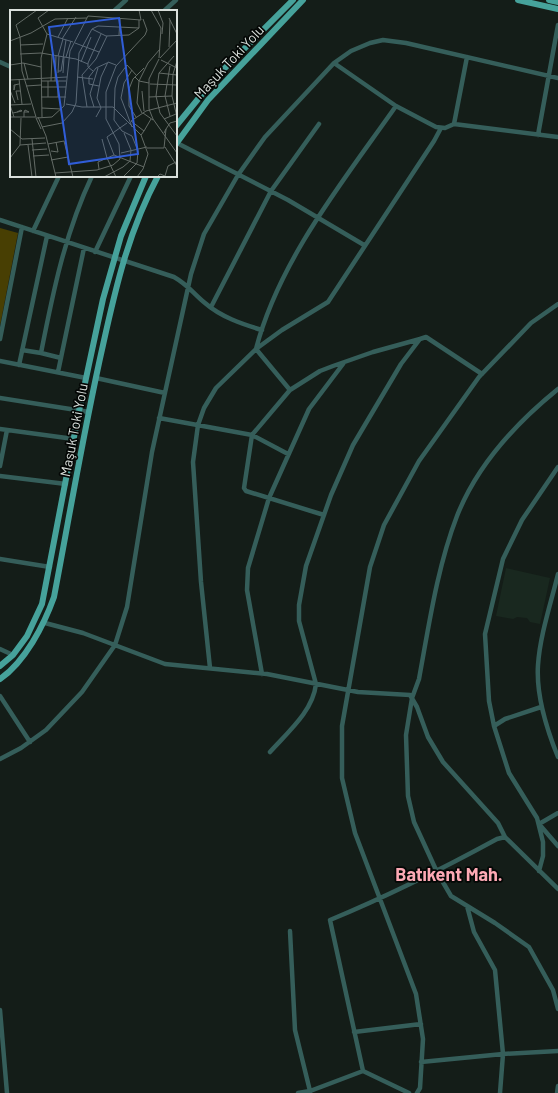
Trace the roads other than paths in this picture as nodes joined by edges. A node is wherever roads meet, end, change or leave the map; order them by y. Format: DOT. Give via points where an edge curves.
graph roads {
  1 [pos="126,0"];
  2 [pos="176,0"];
  3 [pos="293,0"];
  4 [pos="304,0"];
  5 [pos="518,0"];
  6 [pos="549,0"];
  7 [pos="558,2"];
  8 [pos="558,9"];
  9 [pos="115,10"];
  10 [pos="165,10"];
  11 [pos="558,25"];
  12 [pos="467,57"];
  13 [pos="0,62"];
  14 [pos="334,63"];
  15 [pos="10,67"];
  16 [pos="549,76"];
  17 [pos="558,78"];
  18 [pos="396,106"];
  19 [pos="319,124"];
  20 [pos="454,124"];
  21 [pos="177,125"];
  22 [pos="441,128"];
  23 [pos="538,135"];
  24 [pos="558,137"];
  25 [pos="177,142"];
  26 [pos="177,144"];
  27 [pos="238,175"];
  28 [pos="59,177"];
  29 [pos="92,177"];
  30 [pos="131,177"];
  31 [pos="146,177"];
  32 [pos="158,177"];
  33 [pos="271,191"];
  34 [pos="317,219"];
  35 [pos="0,220"];
  36 [pos="22,227"];
  37 [pos="33,231"];
  38 [pos="47,236"];
  39 [pos="66,242"];
  40 [pos="364,246"];
  41 [pos="84,248"];
  42 [pos="95,252"];
  43 [pos="114,259"];
  44 [pos="122,262"];
  45 [pos="188,285"];
  46 [pos="558,304"];
  47 [pos="211,307"];
  48 [pos="262,330"];
  49 [pos="0,339"];
  50 [pos="420,339"];
  51 [pos="256,349"];
  52 [pos="22,350"];
  53 [pos="41,354"];
  54 [pos="61,358"];
  55 [pos="0,361"];
  56 [pos="343,363"];
  57 [pos="19,365"];
  58 [pos="58,372"];
  59 [pos="482,374"];
  60 [pos="86,378"];
  61 [pos="96,378"];
  62 [pos="558,389"];
  63 [pos="290,390"];
  64 [pos="165,393"];
  65 [pos="0,398"];
  66 [pos="79,411"];
  67 [pos="89,412"];
  68 [pos="159,418"];
  69 [pos="198,425"];
  70 [pos="0,430"];
  71 [pos="7,430"];
  72 [pos="252,436"];
  73 [pos="74,439"];
  74 [pos="288,454"];
  75 [pos="0,466"];
  76 [pos="558,467"];
  77 [pos="0,476"];
  78 [pos="66,484"];
  79 [pos="269,498"];
  80 [pos="324,515"];
  81 [pos="0,559"];
  82 [pos="50,566"];
  83 [pos="558,574"];
  84 [pos="45,623"];
  85 [pos="115,645"];
  86 [pos="0,649"];
  87 [pos="12,655"];
  88 [pos="0,666"];
  89 [pos="210,668"];
  90 [pos="262,674"];
  91 [pos="0,679"];
  92 [pos="316,684"];
  93 [pos="348,690"];
  94 [pos="0,696"];
  95 [pos="412,698"];
  96 [pos="542,707"];
  97 [pos="494,726"];
  98 [pos="30,742"];
  99 [pos="270,752"];
  100 [pos="558,757"];
  101 [pos="0,759"];
  102 [pos="558,813"];
  103 [pos="539,824"];
  104 [pos="505,838"];
  105 [pos="558,846"];
  106 [pos="539,871"];
  107 [pos="437,872"];
  108 [pos="558,889"];
  109 [pos="380,899"];
  110 [pos="466,906"];
  111 [pos="290,930"];
  112 [pos="558,1009"];
  113 [pos="0,1010"];
  114 [pos="421,1024"];
  115 [pos="354,1032"];
  116 [pos="1,1041"];
  117 [pos="558,1051"];
  118 [pos="503,1054"];
  119 [pos="421,1062"];
  120 [pos="362,1070"];
  121 [pos="558,1086"];
  122 [pos="310,1092"];
  123 [pos="7,1093"];
  124 [pos="298,1093"];
  125 [pos="410,1093"];
  126 [pos="417,1093"];
  127 [pos="500,1093"];
  128 [pos="557,1093"];
  1 -- 9 [label="street"];
  2 -- 10 [label="street"];
  3 -- 21 [label="main road" via="216,77"];
  4 -- 25 [label="main road, Maşuk Toki Yolu" via="208,100"];
  5 -- 8 [label="main road"];
  6 -- 7 [label="main road"];
  11 -- 16 [label="street"];
  12 -- 14 [label="street" via="382,40 352,51"];
  12 -- 16 [label="street"];
  12 -- 20 [label="street"];
  13 -- 15 [label="street"];
  14 -- 18 [label="street"];
  14 -- 27 [label="street" via="265,137"];
  16 -- 17 [label="street"];
  16 -- 23 [label="street"];
  18 -- 22 [label="street" via="436,128"];
  18 -- 34 [label="street"];
  19 -- 33 [label="street"];
  20 -- 22 [label="street"];
  20 -- 23 [label="street"];
  22 -- 40 [label="street"];
  23 -- 24 [label="street"];
  26 -- 27 [label="street"];
  27 -- 33 [label="street"];
  27 -- 45 [label="street" via="204,234"];
  28 -- 37 [label="street"];
  29 -- 39 [label="street" via="79,202"];
  30 -- 42 [label="street"];
  31 -- 43 [label="main road"];
  32 -- 44 [label="main road, Maşuk Toki Yolu" via="136,223"];
  33 -- 34 [label="street"];
  33 -- 47 [label="street"];
  34 -- 40 [label="street"];
  34 -- 48 [label="street" via="285,275"];
  35 -- 36 [label="street"];
  36 -- 37 [label="street"];
  36 -- 49 [label="street"];
  37 -- 38 [label="street"];
  38 -- 39 [label="street"];
  38 -- 52 [label="street"];
  39 -- 41 [label="street"];
  39 -- 53 [label="street"];
  40 -- 51 [label="street" via="328,302"];
  41 -- 42 [label="street"];
  41 -- 54 [label="street"];
  42 -- 43 [label="street"];
  43 -- 44 [label="street"];
  43 -- 60 [label="main road"];
  44 -- 45 [label="street" via="174,277"];
  44 -- 61 [label="main road, Maşuk Toki Yolu"];
  45 -- 47 [label="street"];
  45 -- 64 [label="street"];
  46 -- 59 [label="street" via="531,323"];
  47 -- 48 [label="street" via="224,316"];
  48 -- 51 [label="street"];
  50 -- 56 [label="street"];
  50 -- 59 [label="street" via="426,337 435,342"];
  50 -- 80 [label="street" via="401,364 353,445"];
  51 -- 63 [label="street"];
  51 -- 69 [label="street" via="216,388 204,408"];
  52 -- 53 [label="street"];
  52 -- 57 [label="street"];
  53 -- 54 [label="street"];
  54 -- 58 [label="street"];
  55 -- 57 [label="street"];
  56 -- 63 [label="street" via="320,371"];
  56 -- 74 [label="street" via="309,409"];
  57 -- 58 [label="street"];
  58 -- 60 [label="street"];
  59 -- 93 [label="street" via="419,461 384,526 370,567"];
  60 -- 66 [label="main road"];
  61 -- 64 [label="street"];
  61 -- 67 [label="main road, Maşuk Toki Yolu"];
  62 -- 95 [label="street" via="535,407 501,443 469,491 457,516 446,549 419,679"];
  63 -- 72 [label="street"];
  64 -- 68 [label="street"];
  65 -- 66 [label="street"];
  66 -- 67 [label="street"];
  66 -- 73 [label="main road"];
  67 -- 84 [label="main road, Maşuk Toki Yolu" via="54,597"];
  68 -- 69 [label="street"];
  68 -- 85 [label="street" via="127,607"];
  69 -- 72 [label="street"];
  69 -- 89 [label="street" via="194,462"];
  70 -- 71 [label="street"];
  71 -- 73 [label="street"];
  71 -- 75 [label="street"];
  72 -- 74 [label="street"];
  72 -- 79 [label="street" via="244,488 246,491"];
  73 -- 78 [label="main road"];
  74 -- 79 [label="street"];
  76 -- 97 [label="street" via="522,520 503,558 492,598 485,634 489,701"];
  77 -- 78 [label="street"];
  78 -- 82 [label="main road"];
  79 -- 80 [label="street"];
  79 -- 90 [label="street" via="250,560 247,580"];
  80 -- 92 [label="street" via="306,566 299,605 300,621"];
  81 -- 82 [label="street"];
  82 -- 87 [label="main road" via="37,617 27,636"];
  83 -- 96 [label="street" via="538,665"];
  84 -- 85 [label="street"];
  84 -- 91 [label="main road, Maşuk Toki Yolu" via="26,651"];
  85 -- 89 [label="street" via="165,664"];
  85 -- 98 [label="street" via="82,692 46,730"];
  86 -- 87 [label="street"];
  87 -- 88 [label="main road"];
  89 -- 90 [label="street"];
  90 -- 92 [label="street"];
  92 -- 93 [label="street"];
  92 -- 99 [label="street" via="312,702"];
  93 -- 95 [label="street" via="407,694"];
  93 -- 109 [label="street" via="342,726 342,778 355,833"];
  94 -- 98 [label="street"];
  95 -- 104 [label="street" via="425,732 443,762 498,823"];
  95 -- 107 [label="street" via="406,735 408,796 414,822"];
  96 -- 97 [label="street" via="505,719"];
  96 -- 100 [label="street"];
  97 -- 103 [label="street" via="509,773 538,818"];
  98 -- 101 [label="street"];
  102 -- 103 [label="street"];
  103 -- 105 [label="street"];
  103 -- 106 [label="street" via="543,842"];
  104 -- 106 [label="street"];
  104 -- 107 [label="street" via="497,839"];
  106 -- 108 [label="street"];
  107 -- 109 [label="street"];
  107 -- 110 [label="street" via="451,896"];
  109 -- 114 [label="street" via="416,994"];
  109 -- 115 [label="street" via="330,920"];
  110 -- 112 [label="street" via="528,947 553,990"];
  110 -- 118 [label="street" via="474,932 495,970"];
  111 -- 122 [label="street" via="295,1030"];
  113 -- 116 [label="street"];
  114 -- 115 [label="street"];
  114 -- 119 [label="street"];
  115 -- 120 [label="street"];
  116 -- 123 [label="street"];
  117 -- 118 [label="street"];
  118 -- 119 [label="street"];
  118 -- 127 [label="street"];
  119 -- 126 [label="street" via="420,1088"];
  120 -- 122 [label="street"];
  120 -- 125 [label="street"];
  121 -- 128 [label="street"];
  122 -- 124 [label="street"];
}
